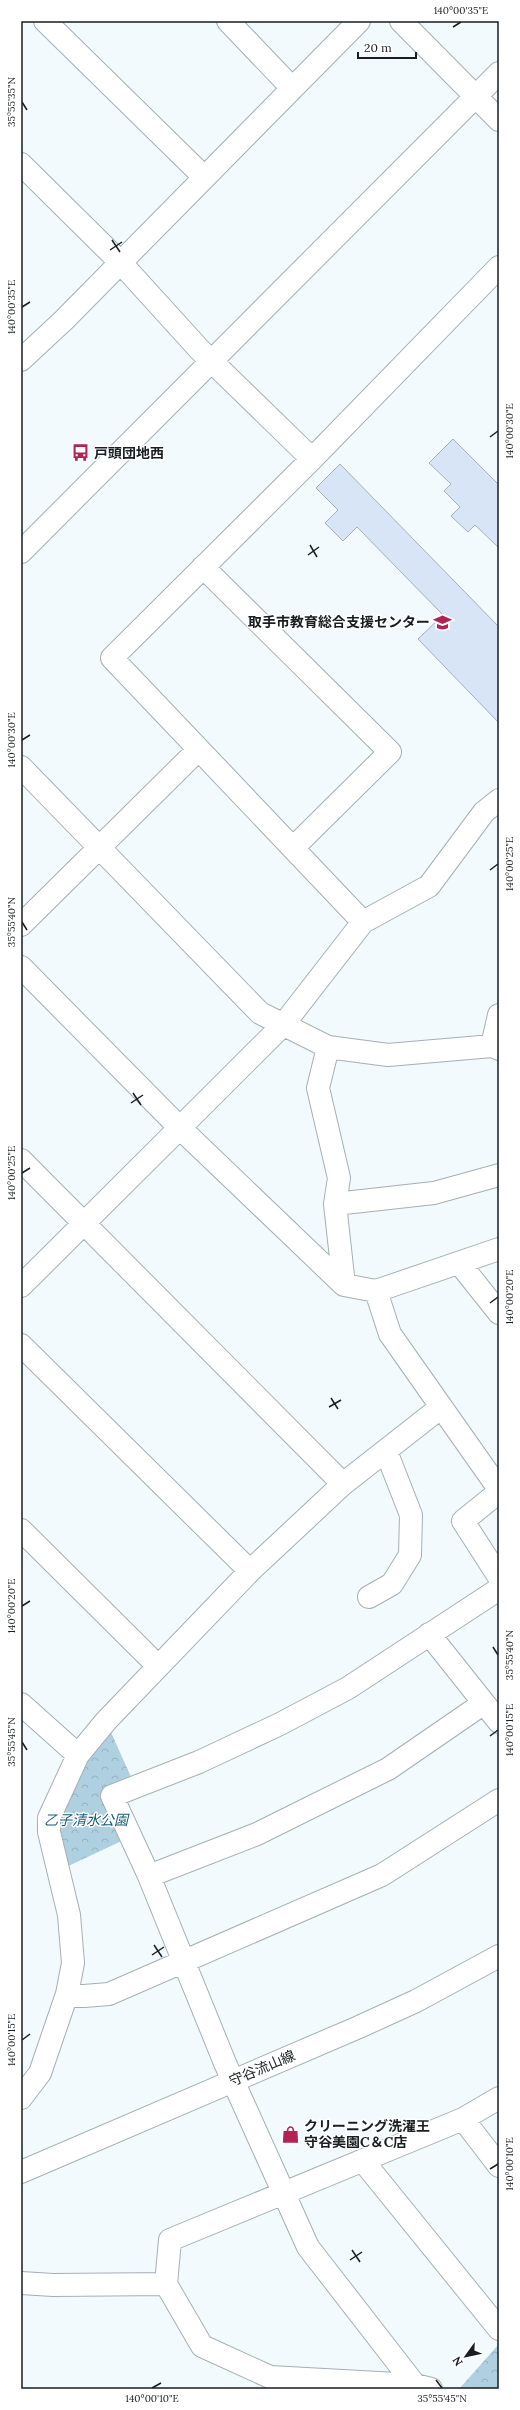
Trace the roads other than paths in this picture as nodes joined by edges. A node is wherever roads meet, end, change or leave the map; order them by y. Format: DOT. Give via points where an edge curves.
graph roads {
  1 [pos="45,21"];
  2 [pos="228,21"];
  3 [pos="359,21"];
  4 [pos="401,21"];
  5 [pos="499,72"];
  6 [pos="292,88"];
  7 [pos="475,96"];
  8 [pos="499,120"];
  9 [pos="21,164"];
  10 [pos="203,176"];
  11 [pos="120,262"];
  12 [pos="499,267"];
  13 [pos="21,360"];
  14 [pos="212,362"];
  15 [pos="312,459"];
  16 [pos="21,552"];
  17 [pos="203,567"];
  18 [pos="198,750"];
  19 [pos="21,766"];
  20 [pos="499,800"];
  21 [pos="101,847"];
  22 [pos="293,848"];
  23 [pos="363,922"];
  24 [pos="21,925"];
  25 [pos="21,967"];
  26 [pos="499,1015"];
  27 [pos="283,1025"];
  28 [pos="328,1047"];
  29 [pos="495,1047"];
  30 [pos="181,1129"];
  31 [pos="21,1160"];
  32 [pos="499,1175"];
  33 [pos="335,1204"];
  34 [pos="84,1224"];
  35 [pos="499,1249"];
  36 [pos="460,1264"];
  37 [pos="344,1285"];
  38 [pos="21,1286"];
  39 [pos="376,1291"];
  40 [pos="499,1313"];
  41 [pos="21,1345"];
  42 [pos="440,1408"];
  43 [pos="386,1451"];
  44 [pos="343,1484"];
  45 [pos="499,1490"];
  46 [pos="21,1530"];
  47 [pos="250,1571"];
  48 [pos="499,1577"];
  49 [pos="499,1589"];
  50 [pos="369,1597"];
  51 [pos="429,1634"];
  52 [pos="158,1666"];
  53 [pos="484,1703"];
  54 [pos="21,1704"];
  55 [pos="499,1722"];
  56 [pos="78,1755"];
  57 [pos="499,1800"];
  58 [pos="149,1876"];
  59 [pos="499,1956"];
  60 [pos="183,1962"];
  61 [pos="67,1994"];
  62 [pos="233,2081"];
  63 [pos="21,2098"];
  64 [pos="499,2098"];
  65 [pos="464,2118"];
  66 [pos="363,2161"];
  67 [pos="499,2166"];
  68 [pos="21,2172"];
  69 [pos="282,2192"];
  70 [pos="21,2283"];
  71 [pos="166,2284"];
  72 [pos="499,2329"];
  73 [pos="423,2387"];
  1 -- 10 [label="street"];
  2 -- 6 [label="street"];
  3 -- 6 [label="street"];
  4 -- 7 [label="street"];
  5 -- 7 [label="street"];
  6 -- 10 [label="street"];
  7 -- 8 [label="street"];
  7 -- 14 [label="street"];
  9 -- 11 [label="street"];
  10 -- 11 [label="street"];
  11 -- 13 [label="street"];
  11 -- 14 [label="street"];
  12 -- 15 [label="street"];
  14 -- 15 [label="street"];
  14 -- 16 [label="street"];
  15 -- 17 [label="street"];
  17 -- 18 [label="street" via="112,658"];
  17 -- 22 [label="street" via="390,752"];
  18 -- 21 [label="street"];
  18 -- 22 [label="street"];
  19 -- 21 [label="street"];
  20 -- 23 [label="street" via="484,812 429,886"];
  21 -- 24 [label="street"];
  21 -- 27 [label="street" via="260,1013"];
  22 -- 23 [label="street"];
  23 -- 27 [label="street"];
  25 -- 30 [label="street"];
  26 -- 29 [label="street"];
  27 -- 28 [label="street"];
  27 -- 30 [label="street"];
  28 -- 29 [label="street" via="388,1055"];
  28 -- 33 [label="street" via="318,1088 338,1178"];
  30 -- 34 [label="street"];
  30 -- 37 [label="street"];
  31 -- 34 [label="street"];
  32 -- 33 [label="street" via="434,1193"];
  33 -- 37 [label="street"];
  34 -- 38 [label="street"];
  34 -- 44 [label="street"];
  35 -- 36 [label="street"];
  36 -- 39 [label="street"];
  36 -- 40 [label="street"];
  37 -- 39 [label="street"];
  39 -- 42 [label="street" via="390,1334"];
  41 -- 47 [label="street"];
  42 -- 43 [label="street"];
  42 -- 45 [label="street"];
  43 -- 44 [label="street"];
  43 -- 50 [label="street" via="411,1515 410,1554 392,1584"];
  44 -- 47 [label="street"];
  45 -- 48 [label="street" via="463,1521"];
  46 -- 52 [label="street"];
  47 -- 52 [label="street"];
  49 -- 51 [label="street"];
  51 -- 53 [label="street"];
  51 -- 58 [label="street" via="348,1688 280,1724 199,1762 112,1796"];
  52 -- 56 [label="street"];
  53 -- 55 [label="street"];
  53 -- 58 [label="street" via="388,1769 257,1834"];
  54 -- 56 [label="street"];
  56 -- 61 [label="street" via="49,1818 73,1946 73,1963"];
  57 -- 60 [label="street" via="382,1875"];
  58 -- 60 [label="street"];
  59 -- 62 [label="street, 守谷流山線" via="416,2001"];
  60 -- 61 [label="street" via="109,1994"];
  60 -- 62 [label="street"];
  61 -- 63 [label="street" via="40,2073"];
  62 -- 68 [label="street, 守谷流山線"];
  62 -- 69 [label="street"];
  64 -- 65 [label="street"];
  65 -- 66 [label="street"];
  65 -- 67 [label="street"];
  66 -- 69 [label="street"];
  66 -- 72 [label="street"];
  69 -- 71 [label="street" via="170,2240"];
  69 -- 73 [label="street" via="308,2247"];
  70 -- 71 [label="street" via="53,2286"];
  71 -- 73 [label="street" via="202,2346 270,2378"];
}
